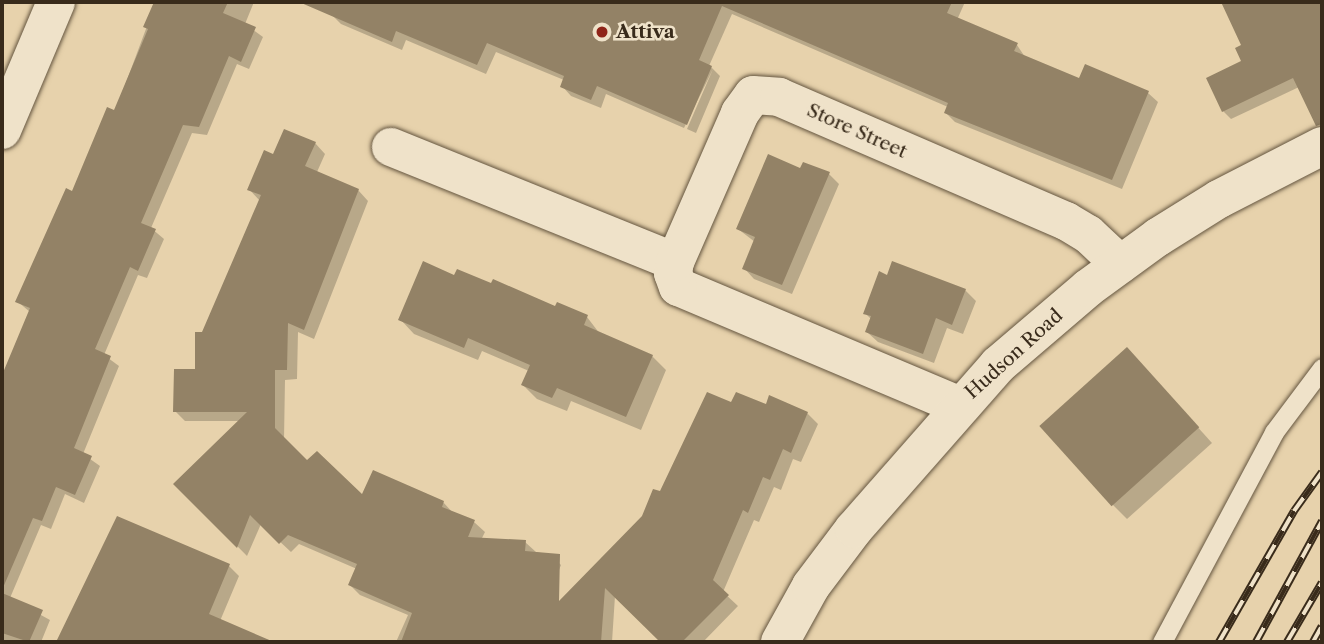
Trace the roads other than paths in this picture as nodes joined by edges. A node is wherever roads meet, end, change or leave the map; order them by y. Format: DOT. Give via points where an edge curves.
graph roads {
  1 [pos="56,2"];
  2 [pos="2,130"];
  3 [pos="1322,146"];
  4 [pos="391,147"];
  5 [pos="675,262"];
  6 [pos="1120,264"];
  7 [pos="1322,368"];
  8 [pos="958,405"];
  9 [pos="780,642"];
  10 [pos="1162,642"];
  1 -- 2 [label="street"];
  3 -- 6 [label="street, Hudson Road" via="1219,199"];
  4 -- 5 [label="street"];
  5 -- 6 [label="street, Store Street" via="740,113 753,95 763,93 1066,221 1088,234"];
  5 -- 8 [label="street" via="673,278 685,292"];
  6 -- 8 [label="street, Hudson Road" via="998,365"];
  7 -- 10 [label="lane" via="1273,432"];
  8 -- 9 [label="street, Hudson Road" via="853,529 811,586"];
}
